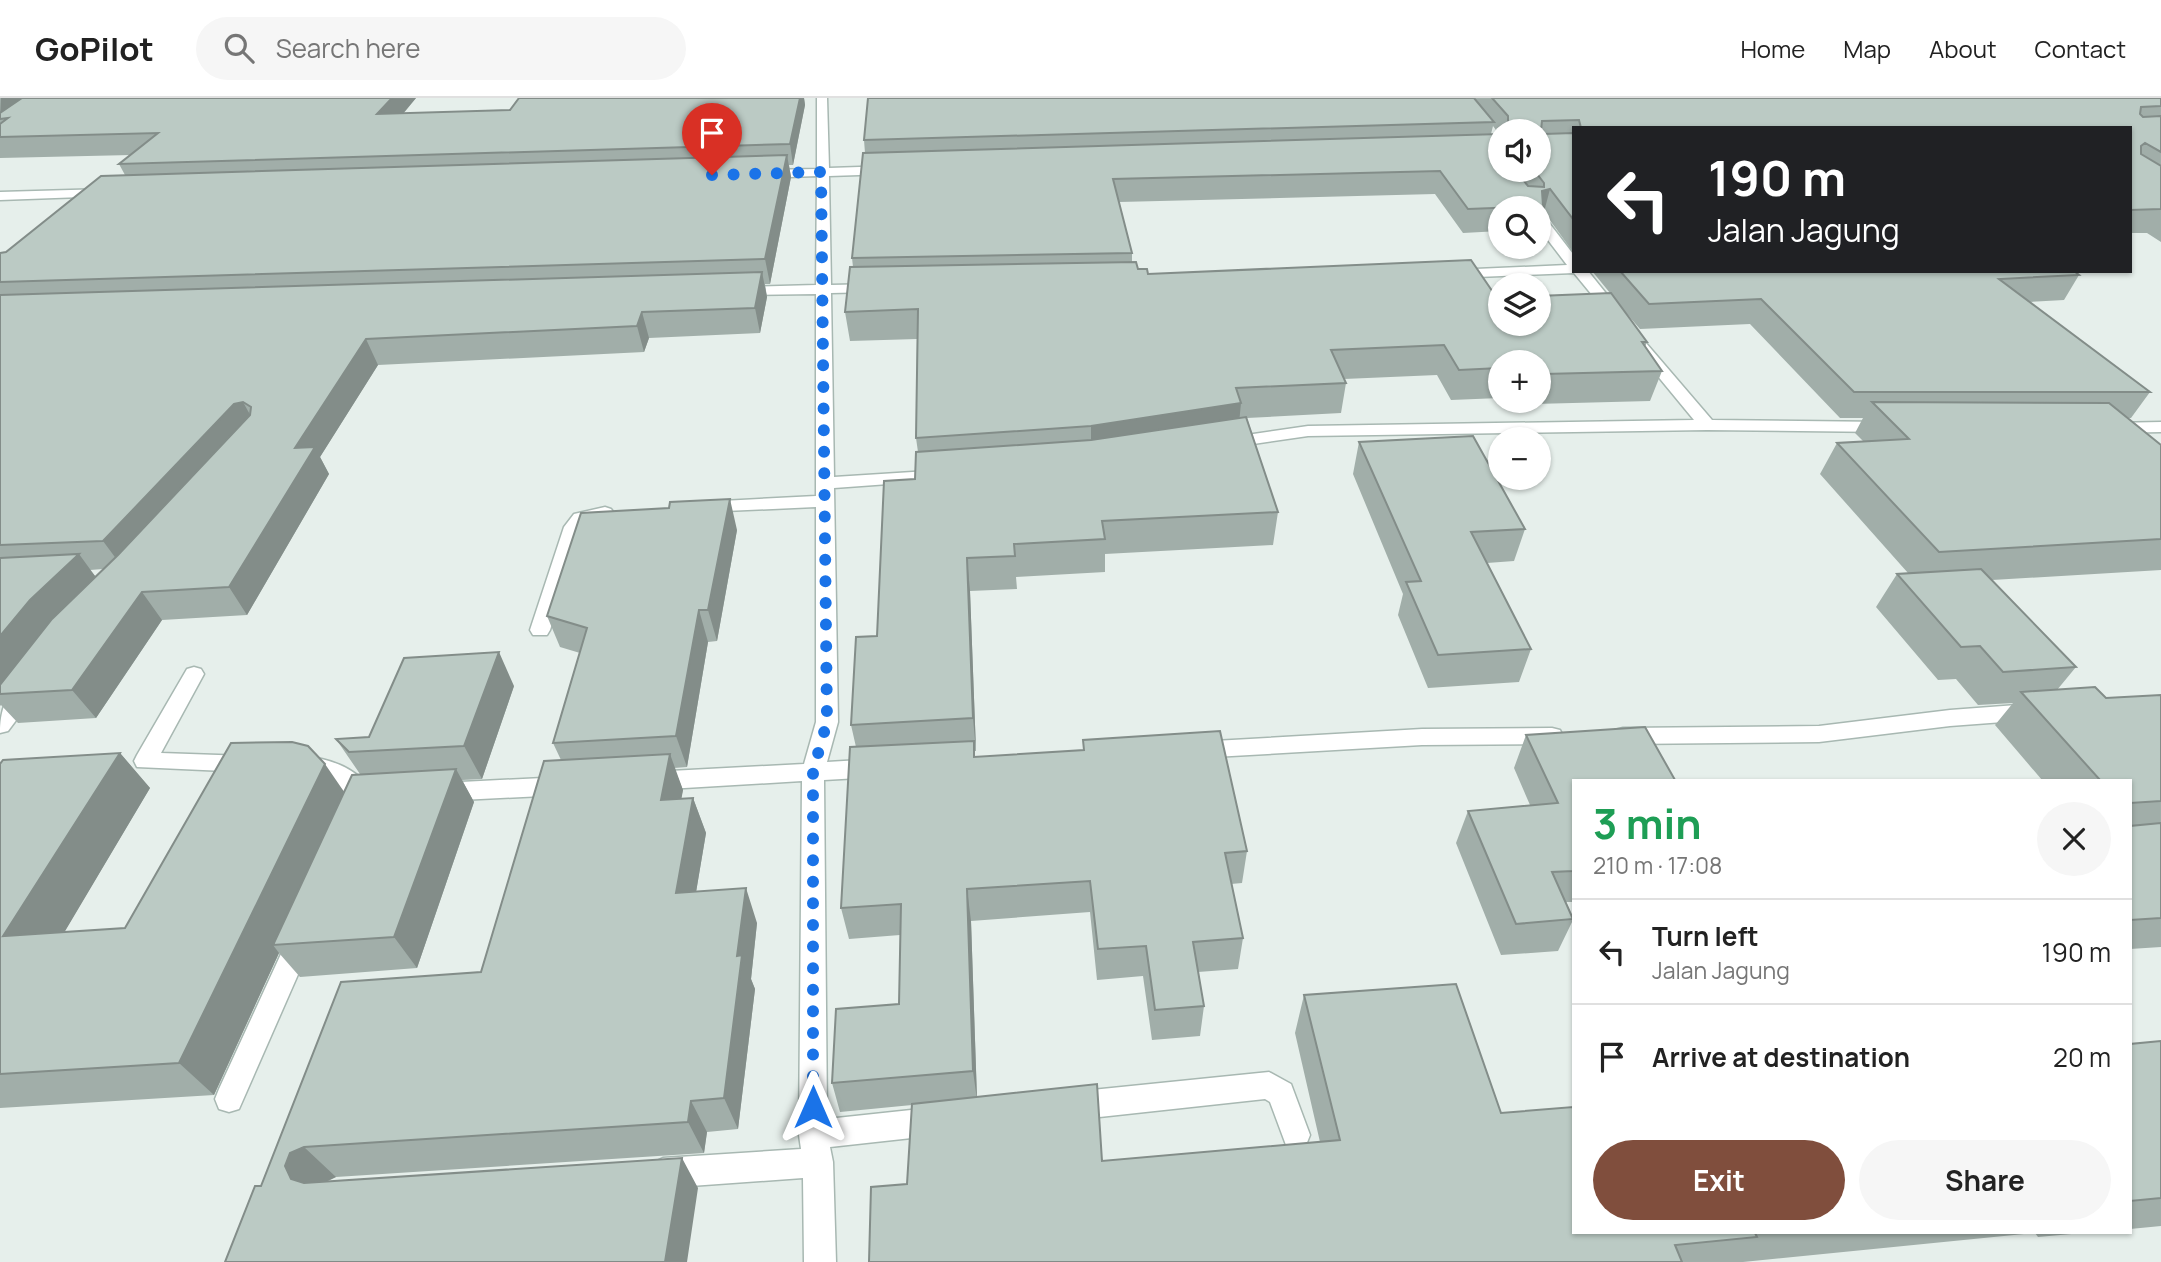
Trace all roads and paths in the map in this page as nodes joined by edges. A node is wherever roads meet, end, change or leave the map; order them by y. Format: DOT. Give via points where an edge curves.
graph roads {
  1 [pos="817,99"];
  2 [pos="903,170"];
  3 [pos="821,172"];
  4 [pos="752,174"];
  5 [pos="125,193"];
  6 [pos="0,196"];
  7 [pos="1551,234"];
  8 [pos="1572,261"];
  9 [pos="1582,273"];
  10 [pos="1437,274"];
  11 [pos="890,288"];
  12 [pos="823,289"];
  13 [pos="725,292"];
  14 [pos="1707,425"];
  15 [pos="1901,427"];
  16 [pos="2161,427"];
  17 [pos="2095,429"];
  18 [pos="1215,445"];
  19 [pos="958,474"];
  20 [pos="825,492"];
  21 [pos="691,508"];
  22 [pos="624,512"];
  23 [pos="540,630"];
  24 [pos="41,672"];
  25 [pos="194,674"];
  26 [pos="2056,710"];
  27 [pos="0,725"];
  28 [pos="1572,736"];
  29 [pos="1600,736"];
  30 [pos="1172,751"];
  31 [pos="145,761"];
  32 [pos="117,762"];
  33 [pos="896,767"];
  34 [pos="813,771"];
  35 [pos="622,782"];
  36 [pos="582,785"];
  37 [pos="418,794"];
  38 [pos="391,795"];
  39 [pos="364,797"];
  40 [pos="353,822"];
  41 [pos="308,923"];
  42 [pos="229,1099"];
  43 [pos="1044,1109"];
  44 [pos="962,1118"];
  45 [pos="1297,1135"];
  46 [pos="815,1149"];
  47 [pos="639,1174"];
  48 [pos="820,1262"];
  1 -- 3 [label="street"];
  2 -- 3 [label="street"];
  3 -- 4 [label="street"];
  3 -- 12 [label="street"];
  5 -- 6 [label="street"];
  7 -- 8 [label="street"];
  8 -- 10 [label="street"];
  9 -- 14 [label="street"];
  11 -- 12 [label="street"];
  12 -- 13 [label="street"];
  12 -- 20 [label="street"];
  14 -- 15 [label="street"];
  14 -- 18 [label="street" via="1308,431"];
  16 -- 17 [label="street"];
  19 -- 20 [label="street"];
  20 -- 21 [label="street"];
  20 -- 34 [label="street" via="827,722"];
  22 -- 23 [label="street" via="586,516 573,527"];
  24 -- 27 [label="street"];
  25 -- 31 [label="street"];
  26 -- 29 [label="street" via="1819,734"];
  28 -- 30 [label="street" via="1422,737"];
  31 -- 32 [label="street"];
  31 -- 39 [label="street" via="317,766 342,773"];
  33 -- 34 [label="street"];
  34 -- 35 [label="street"];
  34 -- 46 [label="street"];
  36 -- 37 [label="street"];
  38 -- 39 [label="street"];
  39 -- 40 [label="street"];
  41 -- 42 [label="street"];
  43 -- 45 [label="street" via="1269,1085 1281,1093"];
  44 -- 46 [label="street"];
  46 -- 47 [label="street"];
  46 -- 48 [label="street"];
}
